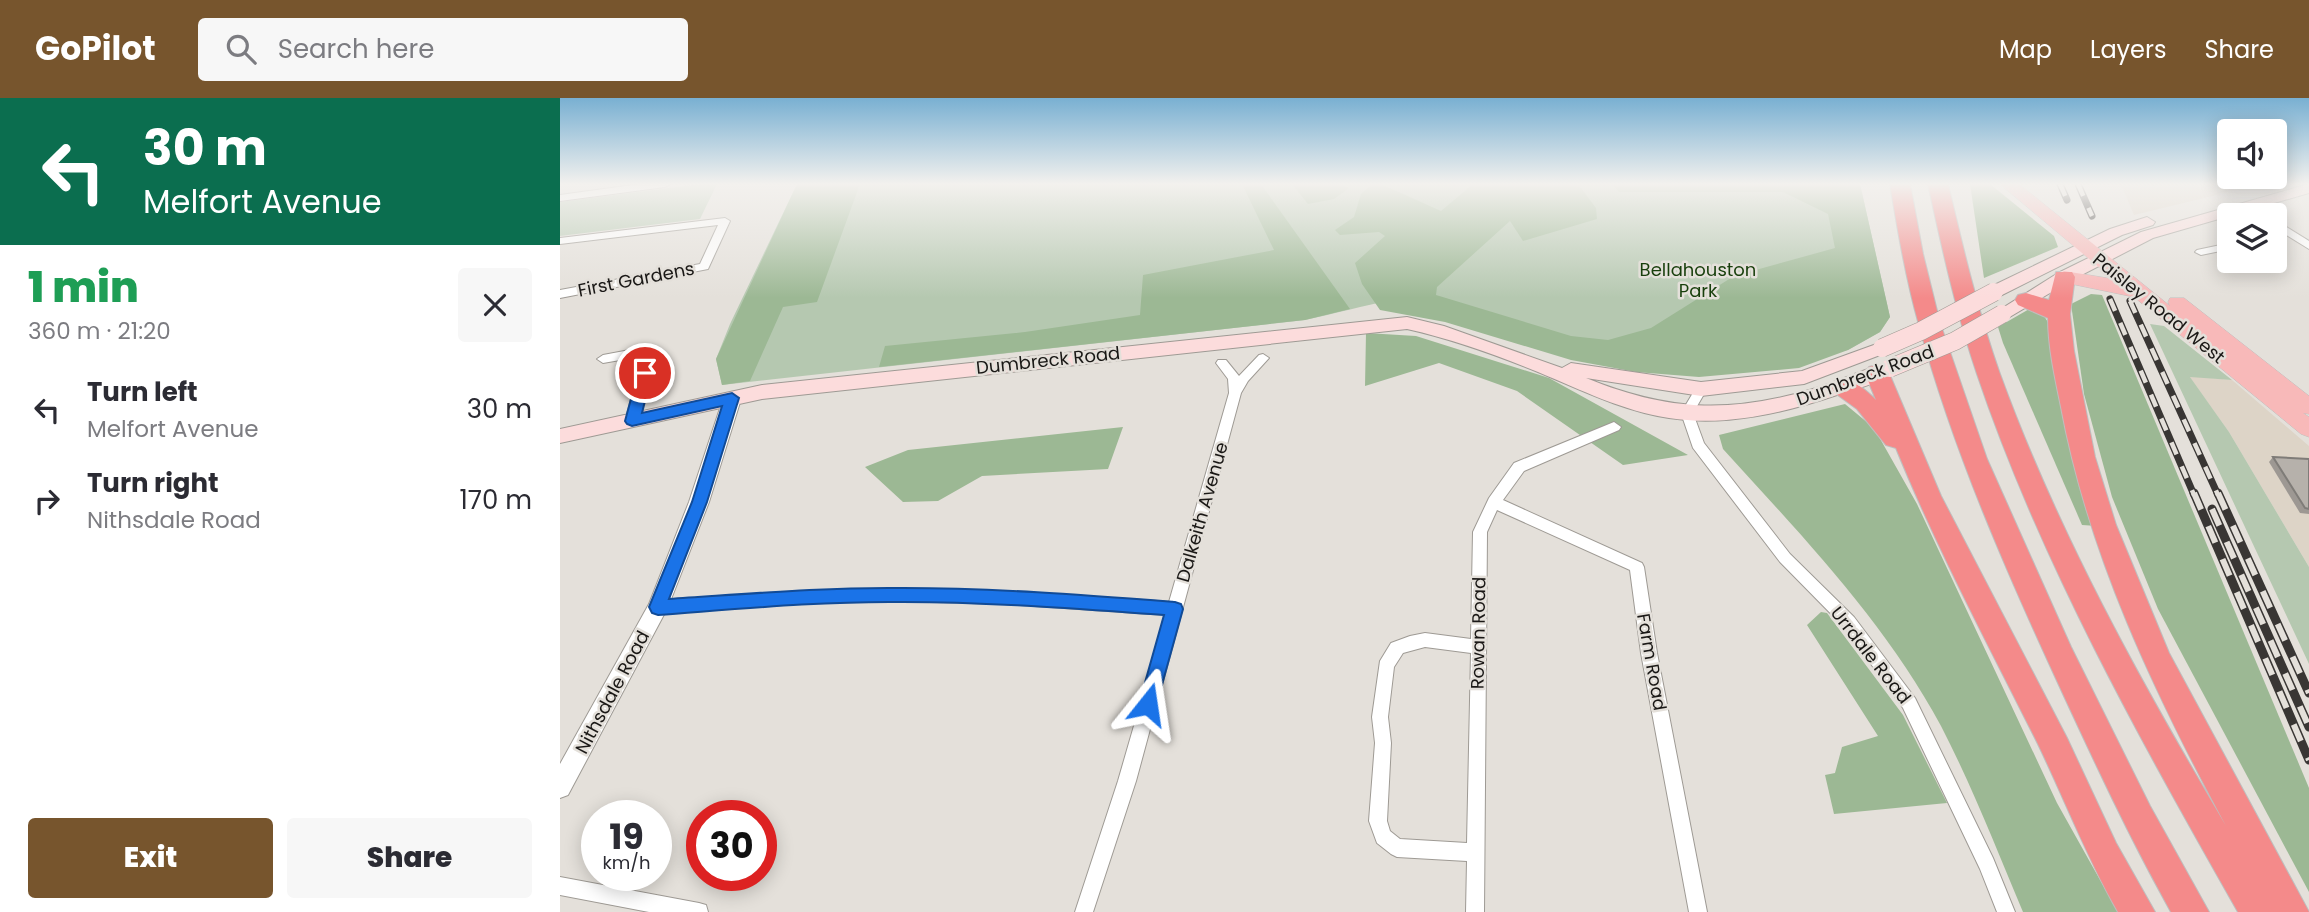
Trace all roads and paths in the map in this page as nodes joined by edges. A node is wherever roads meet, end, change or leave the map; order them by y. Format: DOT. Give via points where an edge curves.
graph roads {
  1 [pos="717,222"];
  2 [pos="725,222"];
  3 [pos="1907,222"];
  4 [pos="1945,222"];
  5 [pos="2061,222"];
  6 [pos="2070,222"];
  7 [pos="2163,222"];
  8 [pos="2288,232"];
  9 [pos="560,242"];
  10 [pos="2309,246"];
  11 [pos="2099,249"];
  12 [pos="2217,249"];
  13 [pos="2201,252"];
  14 [pos="2064,277"];
  15 [pos="1994,292"];
  16 [pos="560,294"];
  17 [pos="2143,295"];
  18 [pos="2026,300"];
  19 [pos="2059,315"];
  20 [pos="1263,358"];
  21 [pos="603,359"];
  22 [pos="1880,361"];
  23 [pos="1222,363"];
  24 [pos="1534,364"];
  25 [pos="1843,387"];
  26 [pos="1701,388"];
  27 [pos="1235,393"];
  28 [pos="732,398"];
  29 [pos="2309,407"];
  30 [pos="1687,413"];
  31 [pos="632,421"];
  32 [pos="1614,428"];
  33 [pos="2309,429"];
  34 [pos="560,436"];
  35 [pos="1915,466"];
  36 [pos="1494,502"];
  37 [pos="658,607"];
  38 [pos="1175,609"];
  39 [pos="1477,647"];
  40 [pos="560,787"];
  41 [pos="1476,853"];
  42 [pos="560,886"];
  43 [pos="2177,897"];
  44 [pos="699,912"];
  45 [pos="1084,912"];
  46 [pos="1475,912"];
  47 [pos="1698,912"];
  48 [pos="2006,912"];
  49 [pos="2137,912"];
  50 [pos="2191,912"];
  51 [pos="2258,912"];
  52 [pos="2292,912"];
  1 -- 9 [label="street, First Gardens"];
  2 -- 16 [label="street, First Gardens" via="704,267"];
  3 -- 43 [label="highway" via="1940,360 1968,439 2043,619"];
  4 -- 51 [label="highway" via="1979,344 2047,516 2138,700"];
  5 -- 11 [label="main road, Paisley Road West"];
  6 -- 11 [label="main road, Paisley Road West"];
  7 -- 11 [label="main road"];
  8 -- 10 [label="street"];
  11 -- 14 [label="main road, Dumbreck Road"];
  11 -- 15 [label="main road, Dumbreck Road"];
  11 -- 17 [label="main road, Paisley Road West"];
  11 -- 29 [label="main road, Paisley Road West"];
  12 -- 13 [label="street"];
  14 -- 17 [label="main road"];
  14 -- 18 [label="main road, Dumbreck Road"];
  14 -- 19 [label="highway"];
  15 -- 18 [label="main road"];
  15 -- 22 [label="main road, Dumbreck Road, bridge" via="1922,331"];
  17 -- 33 [label="main road, Paisley Road West"];
  18 -- 19 [label="highway" via="2050,307"];
  18 -- 22 [label="main road, Dumbreck Road, bridge" via="1955,341"];
  19 -- 52 [label="highway" via="2080,447 2117,564 2201,746"];
  20 -- 27 [label="street, Dalkeith Avenue"];
  21 -- 31 [label="street" via="651,350"];
  22 -- 25 [label="main road, Dumbreck Road"];
  22 -- 26 [label="main road, Dumbreck Road" via="1804,377"];
  22 -- 35 [label="highway"];
  23 -- 27 [label="street" via="1234,378"];
  24 -- 26 [label="main road, Dumbreck Road"];
  24 -- 28 [label="main road, Dumbreck Road" via="1407,323 762,391"];
  24 -- 30 [label="main road, Dumbreck Road" via="1630,402"];
  25 -- 30 [label="main road, Dumbreck Road" via="1776,406"];
  25 -- 35 [label="highway" via="1881,419"];
  26 -- 30 [label="street"];
  27 -- 38 [label="street, Dalkeith Avenue"];
  28 -- 31 [label="main road, Dumbreck Road"];
  28 -- 37 [label="street, Nithsdale Road" via="699,502"];
  30 -- 48 [label="street, Urrdale Road" via="1698,445 1785,558 1849,622 1909,703"];
  31 -- 34 [label="main road, Dumbreck Road"];
  32 -- 36 [label="street, Rowan Road" via="1520,467"];
  35 -- 49 [label="highway" via="2056,748 2104,855"];
  36 -- 39 [label="street, Rowan Road" via="1480,532"];
  36 -- 47 [label="street, Farm Road" via="1637,567"];
  37 -- 38 [label="street" via="902,595"];
  37 -- 40 [label="street, Nithsdale Road"];
  38 -- 45 [label="street, Dalkeith Avenue" via="1114,826"];
  39 -- 41 [label="street, Rowan Road"];
  39 -- 41 [label="street" via="1425,640 1410,643 1397,648 1386,666 1378,821 1383,837 1396,848"];
  41 -- 46 [label="street, Rowan Road"];
  42 -- 44 [label="street"];
  43 -- 50 [label="highway"];
}
